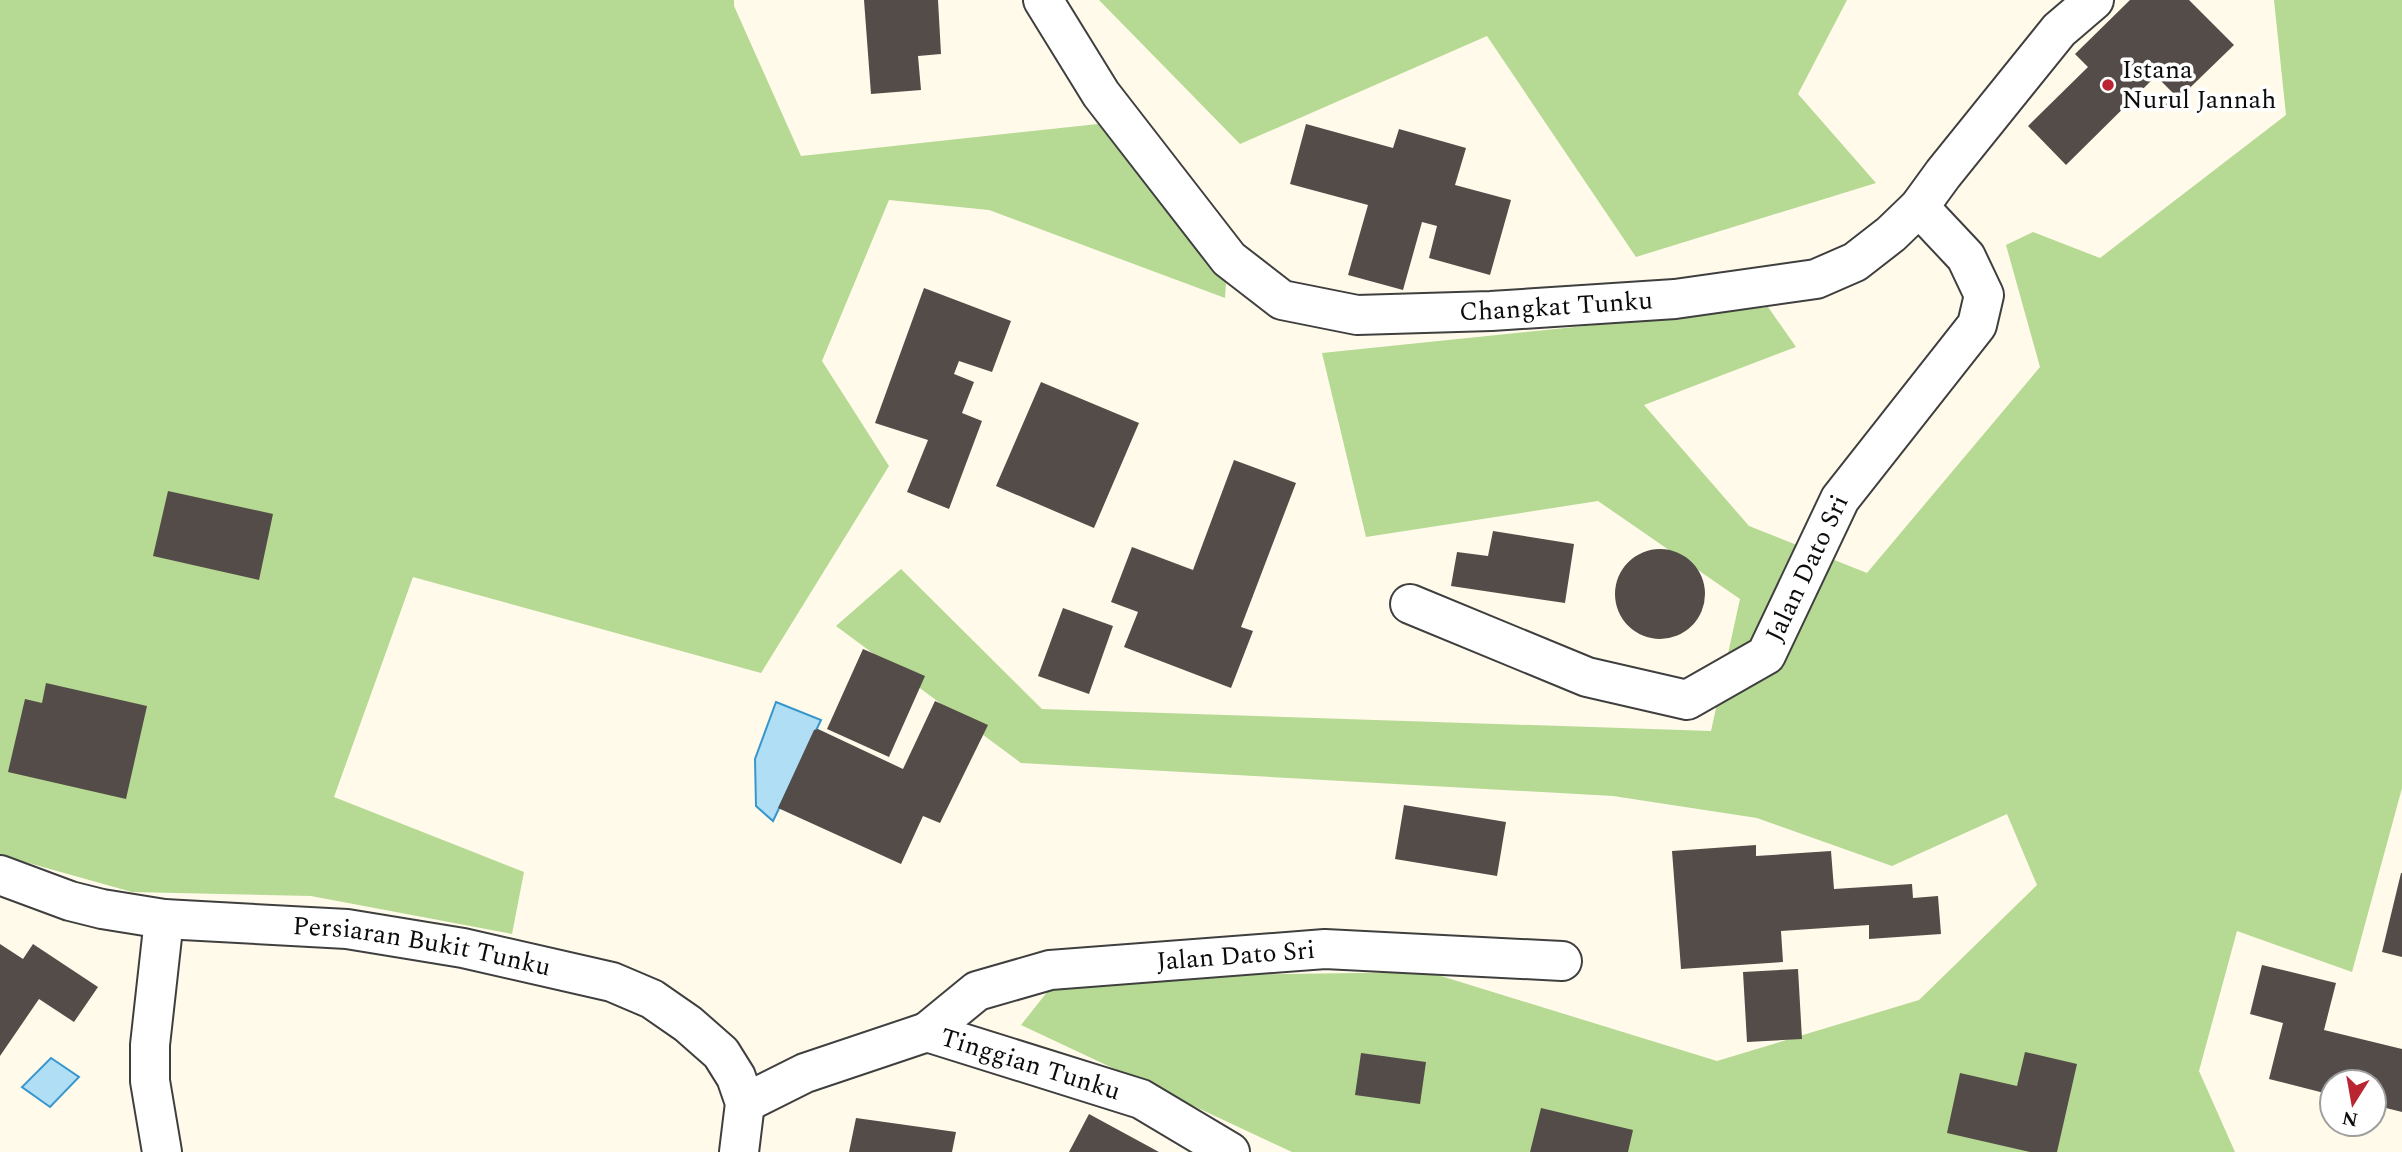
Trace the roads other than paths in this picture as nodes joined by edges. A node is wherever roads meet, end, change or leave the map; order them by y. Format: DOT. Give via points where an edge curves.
graph roads {
  1 [pos="1043,0"];
  2 [pos="2094,0"];
  3 [pos="1920,207"];
  4 [pos="1410,604"];
  5 [pos="0,875"];
  6 [pos="164,919"];
  7 [pos="1562,961"];
  8 [pos="928,1032"];
  9 [pos="745,1103"];
  10 [pos="162,1152"];
  11 [pos="739,1152"];
  12 [pos="1230,1152"];
  1 -- 3 [label="street, Changkat Tunku" via="1101,94 1229,259 1282,300 1357,315 1491,311 1675,299 1816,279 1855,262"];
  2 -- 3 [label="street, Changkat Tunku" via="2059,30"];
  3 -- 4 [label="street, Jalan Dato Sri" via="1966,257 1984,295 1977,325 1840,499 1766,655 1687,700 1587,677"];
  5 -- 6 [label="street, Persiaran Bukit Tunku" via="70,901"];
  6 -- 9 [label="street, Persiaran Bukit Tunku" via="346,929 464,948 612,982 652,999 721,1053"];
  6 -- 10 [label="street" via="150,1045 154,1117"];
  7 -- 8 [label="street, Jalan Dato Sri" via="1325,949 1050,970 977,990"];
  8 -- 9 [label="street, Tinggian Tunku" via="805,1073"];
  8 -- 12 [label="street, Tinggian Tunku" via="1141,1099"];
  9 -- 11 [label="street, Persiaran Bukit Tunku"];
}
